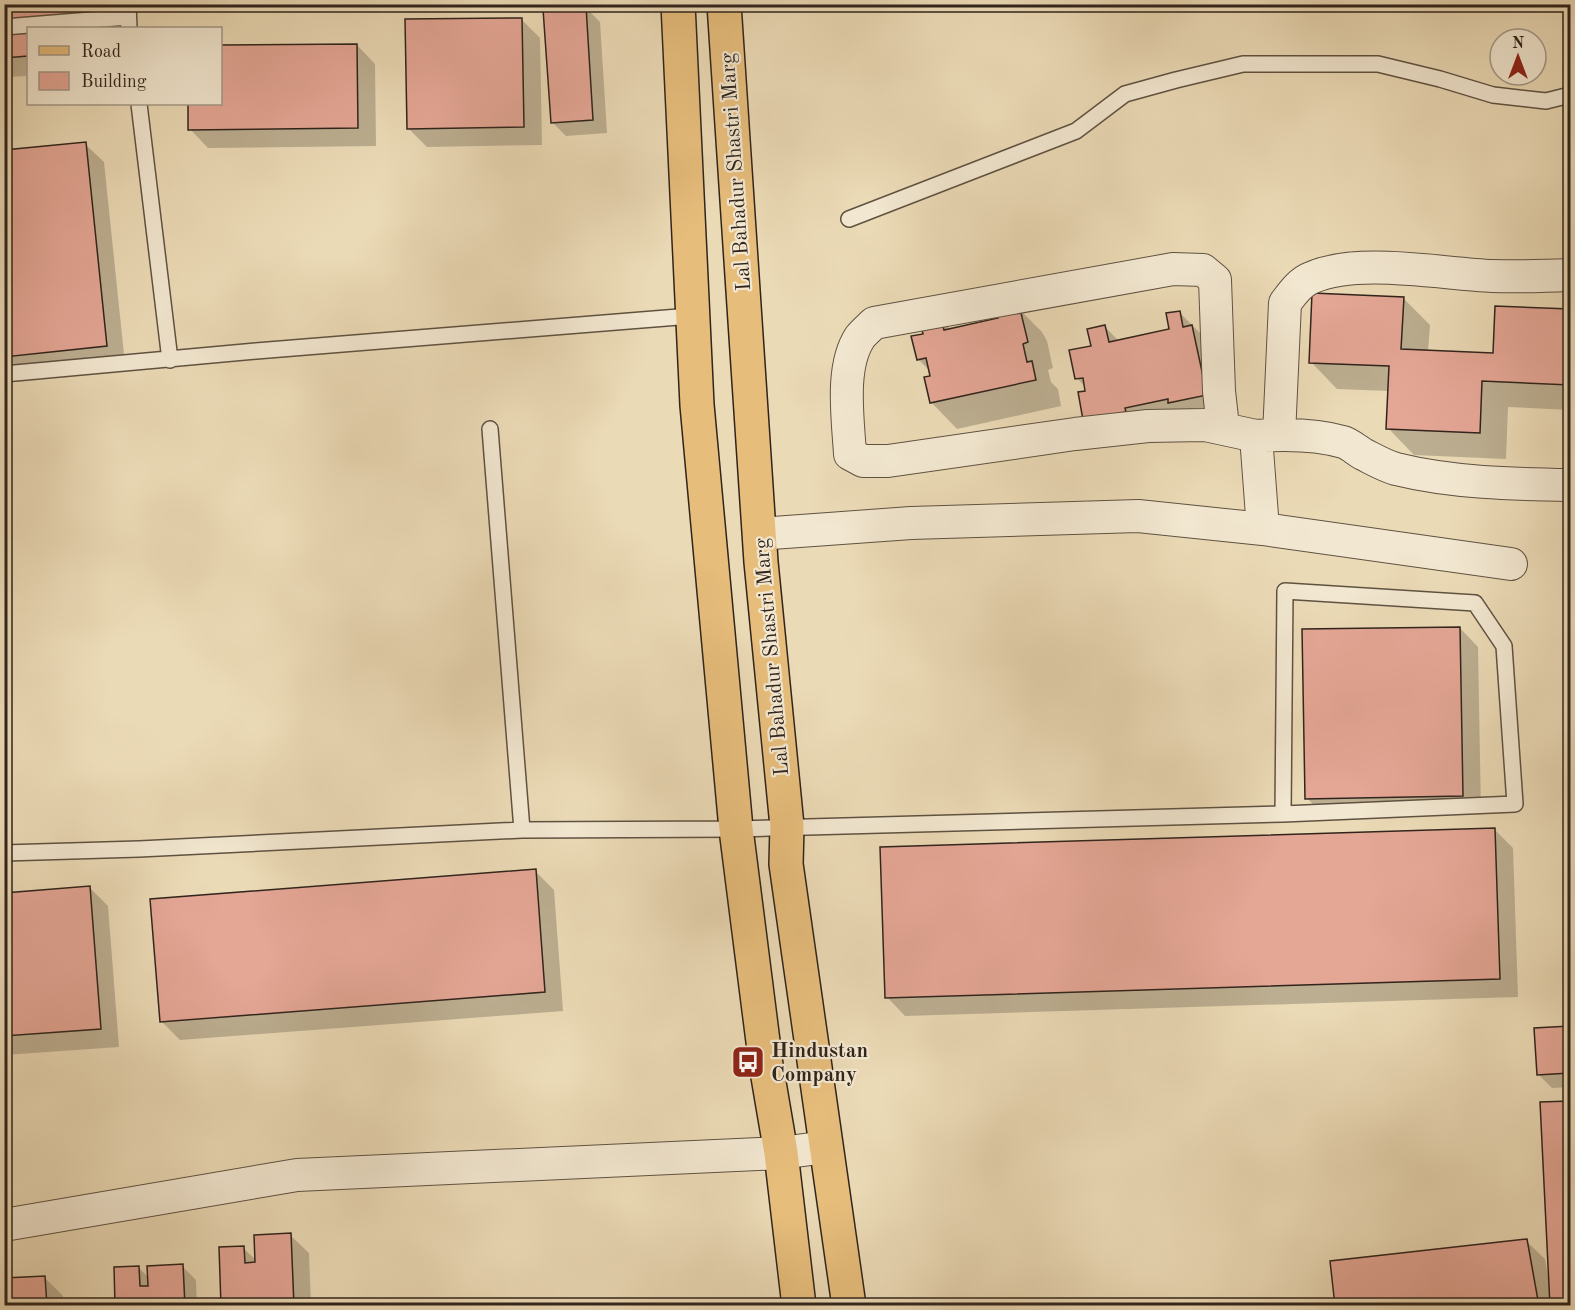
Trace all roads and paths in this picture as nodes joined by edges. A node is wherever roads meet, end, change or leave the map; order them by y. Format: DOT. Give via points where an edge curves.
graph roads {
  1 [pos="678,4"];
  2 [pos="724,4"];
  3 [pos="128,16"];
  4 [pos="4,27"];
  5 [pos="1570,95"];
  6 [pos="139,105"];
  7 [pos="849,219"];
  8 [pos="1570,275"];
  9 [pos="691,316"];
  10 [pos="170,360"];
  11 [pos="4,374"];
  12 [pos="1223,428"];
  13 [pos="490,429"];
  14 [pos="1268,435"];
  15 [pos="1570,485"];
  16 [pos="1263,529"];
  17 [pos="759,534"];
  18 [pos="1511,564"];
  19 [pos="1282,814"];
  20 [pos="787,826"];
  21 [pos="736,829"];
  22 [pos="522,830"];
  23 [pos="4,853"];
  24 [pos="826,1147"];
  25 [pos="781,1153"];
  26 [pos="4,1225"];
  27 [pos="799,1305"];
  28 [pos="849,1305"];
  1 -- 9 [label="main road"];
  2 -- 17 [label="main road, Lal Bahadur Shastri Marg"];
  3 -- 4 [label="lane"];
  5 -- 7 [label="lane" via="1546,102 1493,95 1378,64 1243,64 1125,94 1076,131"];
  6 -- 10 [label="lane"];
  8 -- 14 [label="street" via="1493,276 1357,269 1308,278 1286,303"];
  9 -- 10 [label="lane"];
  9 -- 21 [label="main road"];
  10 -- 11 [label="lane"];
  12 -- 12 [label="street" via="1215,280 1203,270 1173,269 874,323 861,336 851,356 850,454 862,461 888,461 1148,426"];
  12 -- 14 [label="street"];
  13 -- 22 [label="lane"];
  14 -- 15 [label="street" via="1345,442 1394,468 1441,477 1504,484"];
  14 -- 16 [label="street"];
  16 -- 17 [label="street" via="1138,516 911,523"];
  16 -- 18 [label="street"];
  17 -- 20 [label="main road, Lal Bahadur Shastri Marg"];
  19 -- 19 [label="lane" via="1515,804 1504,646 1475,603 1284,591"];
  19 -- 20 [label="lane"];
  20 -- 21 [label="lane"];
  20 -- 24 [label="main road, Lal Bahadur Shastri Marg" via="786,864"];
  21 -- 22 [label="lane"];
  21 -- 25 [label="main road"];
  22 -- 23 [label="lane"];
  24 -- 25 [label="street"];
  24 -- 28 [label="main road, Lal Bahadur Shastri Marg"];
  25 -- 26 [label="street" via="297,1175"];
  25 -- 27 [label="main road"];
}
